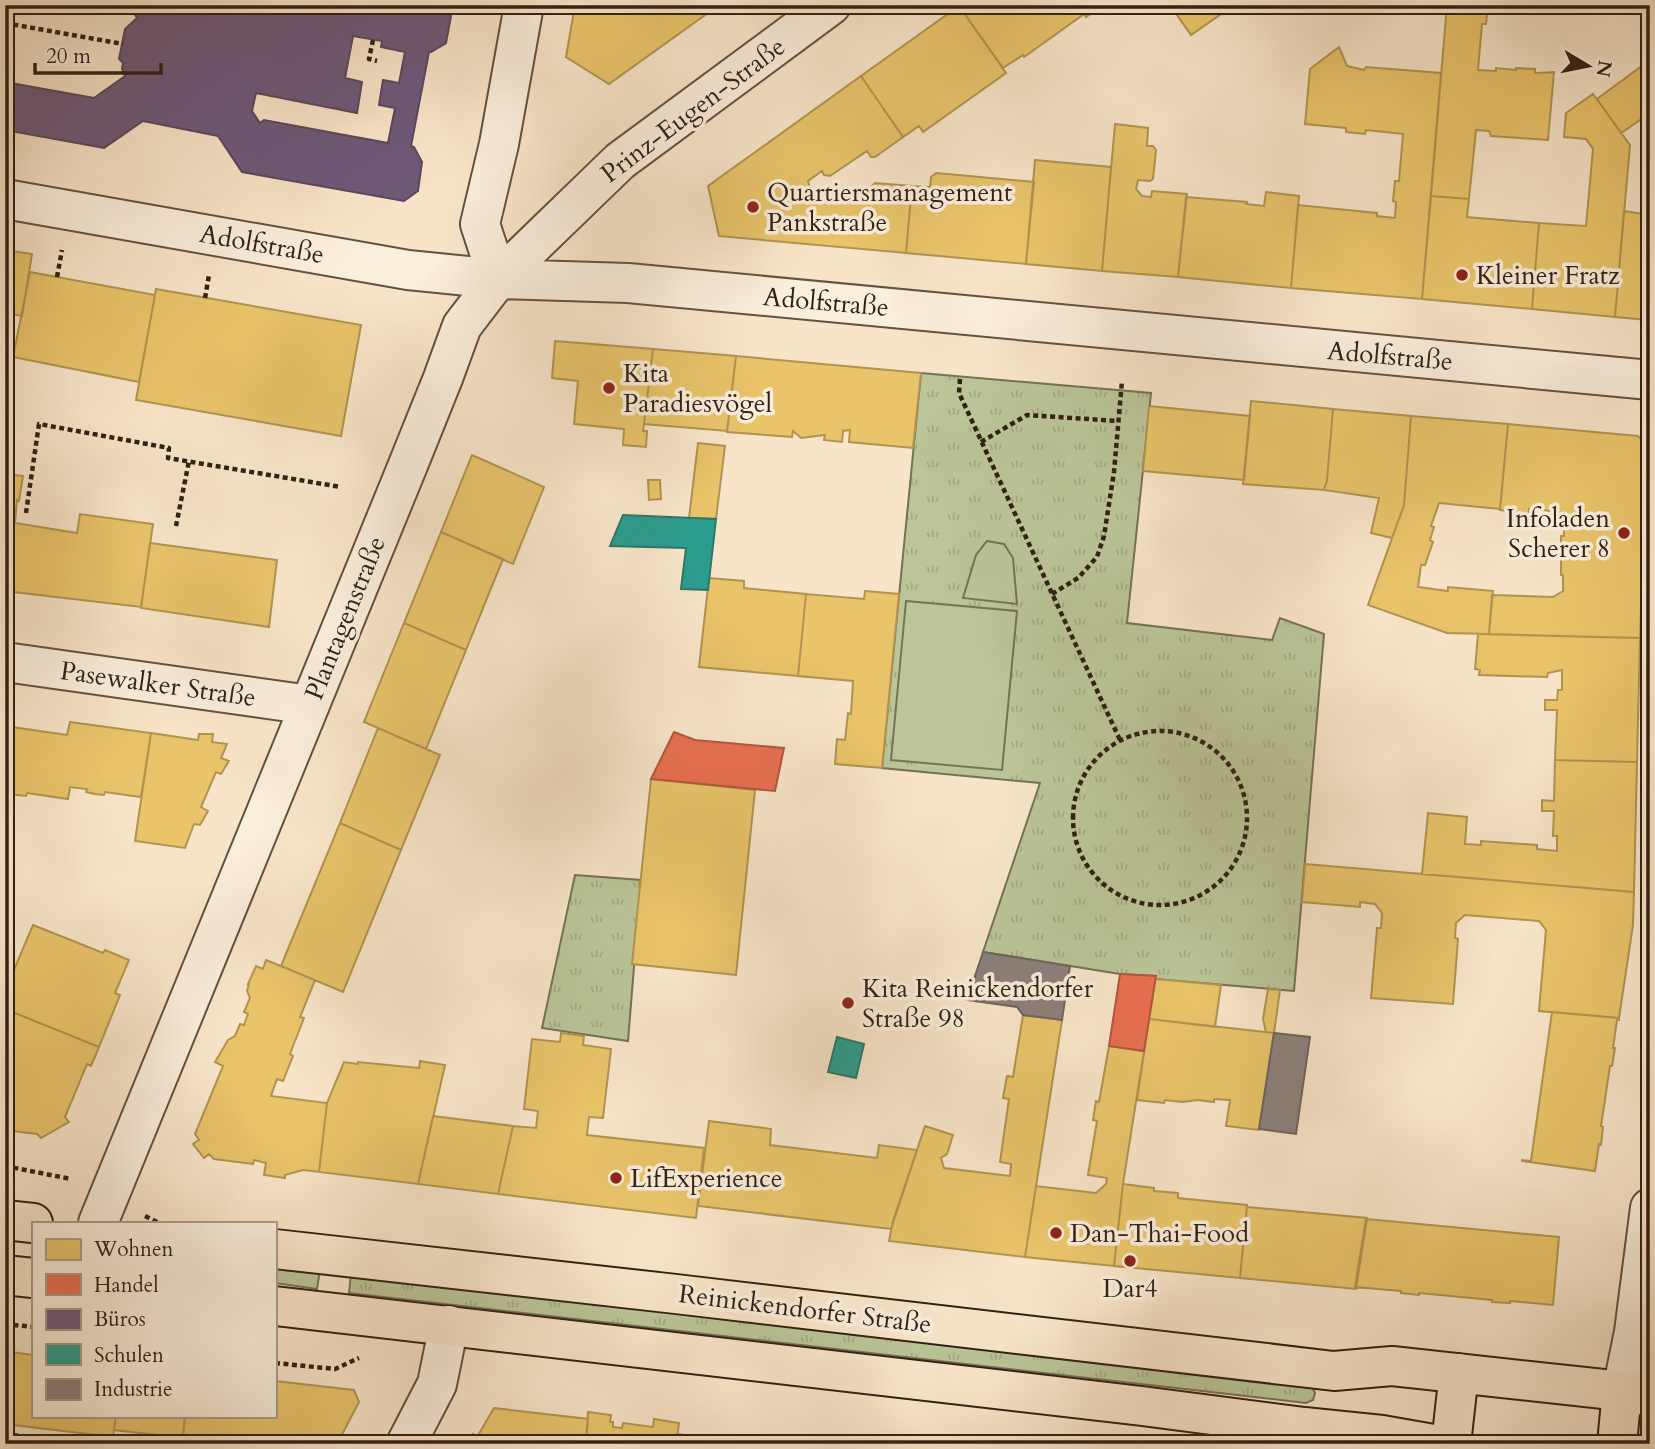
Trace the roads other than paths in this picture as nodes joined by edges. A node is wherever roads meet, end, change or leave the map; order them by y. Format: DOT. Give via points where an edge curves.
graph roads {
  1 [pos="524,5"];
  2 [pos="831,5"];
  3 [pos="5,200"];
  4 [pos="498,279"];
  5 [pos="1650,380"];
  6 [pos="5,662"];
  7 [pos="310,705"];
  8 [pos="1650,1208"];
  9 [pos="5,1220"];
  10 [pos="98,1222"];
  11 [pos="32,1223"];
  12 [pos="276,1249"];
  13 [pos="5,1275"];
  14 [pos="32,1278"];
  15 [pos="276,1306"];
  16 [pos="449,1325"];
  17 [pos="1334,1371"];
  18 [pos="1459,1373"];
  19 [pos="1636,1394"];
  20 [pos="1327,1429"];
  21 [pos="406,1444"];
  22 [pos="1433,1444"];
  23 [pos="1451,1444"];
  24 [pos="1617,1444"];
  1 -- 4 [label="street" via="480,224"];
  2 -- 4 [label="street, Prinz-Eugen-Straße" via="620,161"];
  3 -- 4 [label="street, Adolfstraße" via="408,270"];
  4 -- 5 [label="street, Adolfstraße" via="628,283"];
  4 -- 7 [label="street, Plantagenstraße" via="462,326"];
  6 -- 7 [label="street, Pasewalker Straße"];
  7 -- 10 [label="street, Plantagenstraße"];
  8 -- 19 [label="street" via="1634,1332"];
  9 -- 11 [label="main road"];
  12 -- 17 [label="main road, Reinickendorfer Straße"];
  13 -- 14 [label="main road"];
  15 -- 16 [label="main road"];
  16 -- 20 [label="main road"];
  16 -- 21 [label="street" via="438,1384"];
  17 -- 18 [label="main road, Reinickendorfer Straße" via="1392,1366"];
  17 -- 20 [label="main road"];
  18 -- 19 [label="main road, Reinickendorfer Straße"];
  18 -- 23 [label="main road"];
  19 -- 24 [label="main road"];
  20 -- 22 [label="main road"];
}
